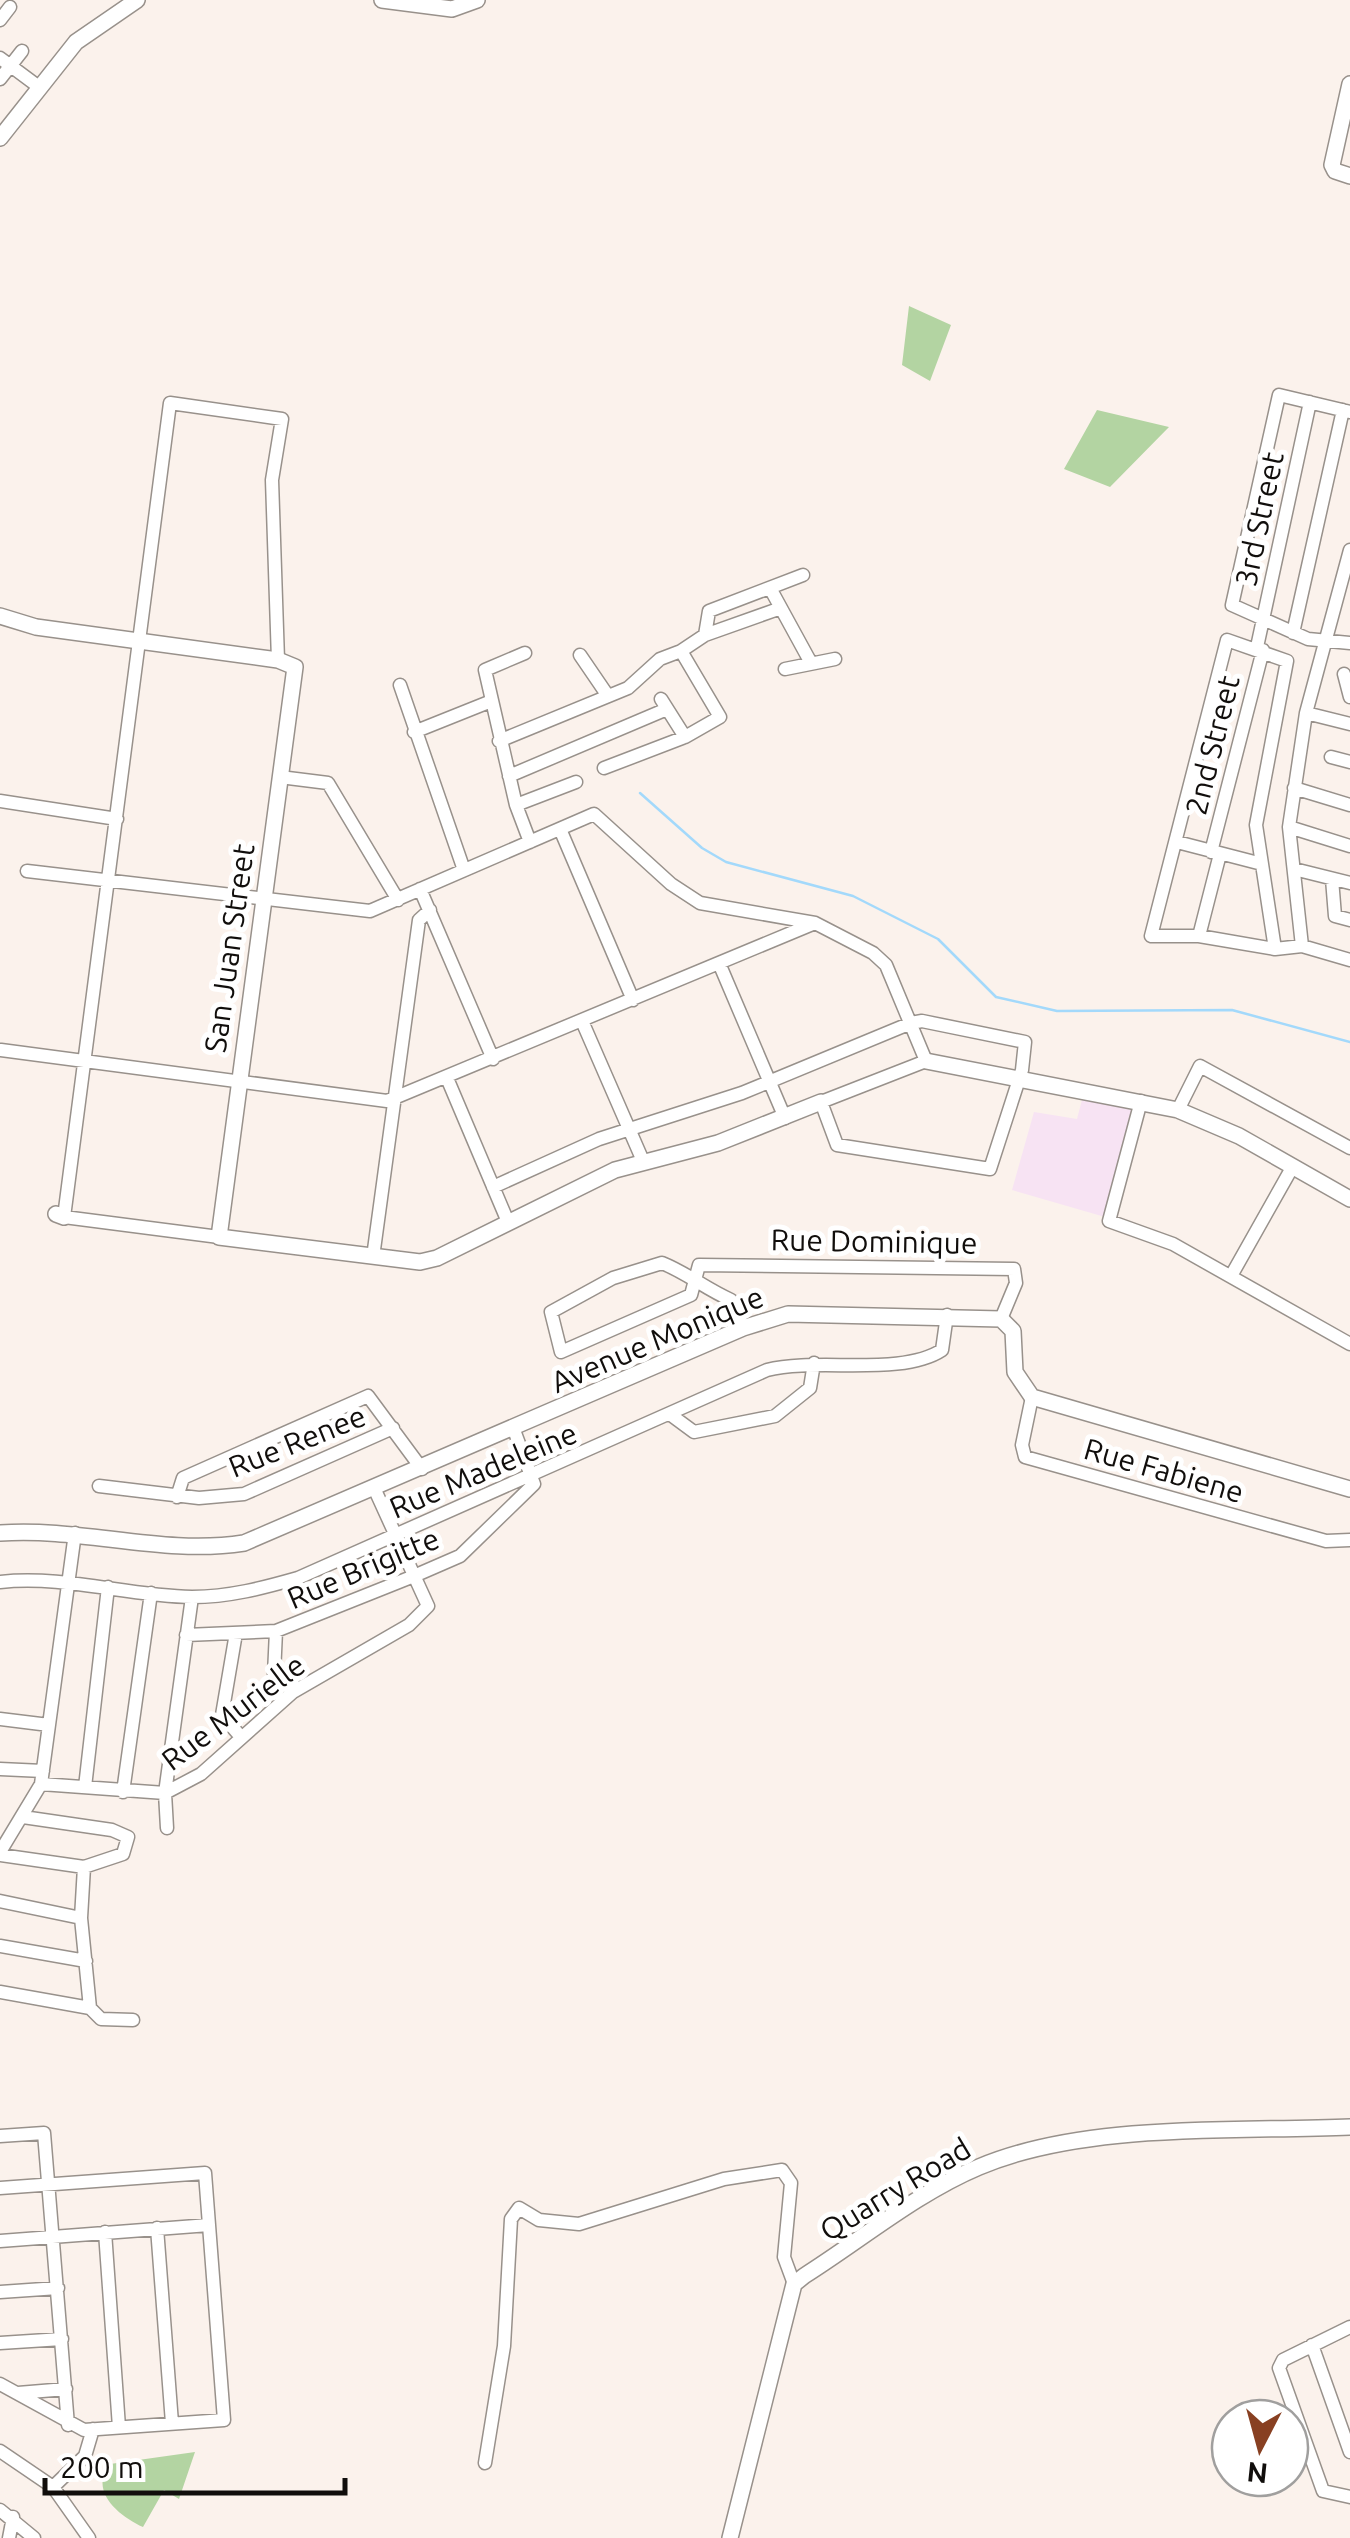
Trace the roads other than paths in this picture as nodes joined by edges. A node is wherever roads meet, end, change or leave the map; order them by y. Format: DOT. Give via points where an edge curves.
graph roads {
  1 [pos="136,0"];
  2 [pos="382,0"];
  3 [pos="477,0"];
  4 [pos="412,3"];
  5 [pos="10,7"];
  6 [pos="0,20"];
  7 [pos="22,51"];
  8 [pos="5,61"];
  9 [pos="0,79"];
  10 [pos="1350,84"];
  11 [pos="39,87"];
  12 [pos="0,138"];
  13 [pos="1350,176"];
  14 [pos="1310,402"];
  15 [pos="1347,411"];
  16 [pos="1350,550"];
  17 [pos="803,575"];
  18 [pos="770,588"];
  19 [pos="782,608"];
  20 [pos="1344,610"];
  21 [pos="0,618"];
  22 [pos="1263,620"];
  23 [pos="1293,632"];
  24 [pos="705,635"];
  25 [pos="140,641"];
  26 [pos="1350,643"];
  27 [pos="1326,644"];
  28 [pos="1260,648"];
  29 [pos="680,651"];
  30 [pos="525,653"];
  31 [pos="580,655"];
  32 [pos="835,659"];
  33 [pos="278,660"];
  34 [pos="811,664"];
  35 [pos="784,668"];
  36 [pos="1344,674"];
  37 [pos="400,686"];
  38 [pos="608,696"];
  39 [pos="1350,697"];
  40 [pos="489,702"];
  41 [pos="1306,712"];
  42 [pos="1350,724"];
  43 [pos="414,732"];
  44 [pos="685,737"];
  45 [pos="499,741"];
  46 [pos="1331,756"];
  47 [pos="1350,762"];
  48 [pos="604,768"];
  49 [pos="509,776"];
  50 [pos="280,777"];
  51 [pos="576,782"];
  52 [pos="1294,788"];
  53 [pos="0,800"];
  54 [pos="1350,804"];
  55 [pos="516,806"];
  56 [pos="116,819"];
  57 [pos="1288,828"];
  58 [pos="560,829"];
  59 [pos="530,842"];
  60 [pos="1177,842"];
  61 [pos="1350,846"];
  62 [pos="1216,853"];
  63 [pos="1262,864"];
  64 [pos="464,870"];
  65 [pos="1294,870"];
  66 [pos="27,871"];
  67 [pos="1332,879"];
  68 [pos="108,881"];
  69 [pos="1350,884"];
  70 [pos="420,889"];
  71 [pos="263,899"];
  72 [pos="398,900"];
  73 [pos="430,910"];
  74 [pos="1350,920"];
  75 [pos="815,923"];
  76 [pos="1199,936"];
  77 [pos="1302,946"];
  78 [pos="1276,949"];
  79 [pos="1350,960"];
  80 [pos="719,964"];
  81 [pos="633,1000"];
  82 [pos="582,1021"];
  83 [pos="911,1023"];
  84 [pos="1,1050"];
  85 [pos="493,1058"];
  86 [pos="926,1061"];
  87 [pos="84,1062"];
  88 [pos="447,1078"];
  89 [pos="1019,1078"];
  90 [pos="239,1082"];
  91 [pos="770,1082"];
  92 [pos="394,1100"];
  93 [pos="1141,1101"];
  94 [pos="821,1102"];
  95 [pos="1178,1110"];
  96 [pos="785,1118"];
  97 [pos="630,1129"];
  98 [pos="1350,1148"];
  99 [pos="643,1161"];
  100 [pos="1293,1166"];
  101 [pos="493,1187"];
  102 [pos="1350,1199"];
  103 [pos="508,1222"];
  104 [pos="219,1237"];
  105 [pos="373,1256"];
  106 [pos="1231,1276"];
  107 [pos="694,1284"];
  108 [pos="947,1315"];
  109 [pos="1001,1319"];
  110 [pos="743,1328"];
  111 [pos="1350,1344"];
  112 [pos="814,1363"];
  113 [pos="1032,1397"];
  114 [pos="671,1415"];
  115 [pos="393,1428"];
  116 [pos="514,1430"];
  117 [pos="422,1468"];
  118 [pos="534,1475"];
  119 [pos="100,1486"];
  120 [pos="1350,1489"];
  121 [pos="375,1490"];
  122 [pos="177,1496"];
  123 [pos="0,1533"];
  124 [pos="75,1533"];
  125 [pos="396,1534"];
  126 [pos="1350,1540"];
  127 [pos="414,1576"];
  128 [pos="0,1582"];
  129 [pos="68,1582"];
  130 [pos="108,1587"];
  131 [pos="151,1592"];
  132 [pos="192,1597"];
  133 [pos="276,1631"];
  134 [pos="236,1634"];
  135 [pos="186,1635"];
  136 [pos="293,1692"];
  137 [pos="0,1719"];
  138 [pos="49,1726"];
  139 [pos="241,1737"];
  140 [pos="0,1769"];
  141 [pos="42,1778"];
  142 [pos="85,1787"];
  143 [pos="124,1792"];
  144 [pos="165,1793"];
  145 [pos="23,1817"];
  146 [pos="168,1828"];
  147 [pos="0,1853"];
  148 [pos="84,1866"];
  149 [pos="0,1901"];
  150 [pos="81,1918"];
  151 [pos="0,1946"];
  152 [pos="86,1962"];
  153 [pos="0,1992"];
  154 [pos="90,2008"];
  155 [pos="133,2020"];
  156 [pos="1350,2127"];
  157 [pos="0,2136"];
  158 [pos="49,2184"];
  159 [pos="0,2188"];
  160 [pos="208,2225"];
  161 [pos="157,2228"];
  162 [pos="105,2232"];
  163 [pos="54,2237"];
  164 [pos="0,2241"];
  165 [pos="794,2284"];
  166 [pos="58,2288"];
  167 [pos="0,2292"];
  168 [pos="1348,2333"];
  169 [pos="62,2338"];
  170 [pos="0,2344"];
  171 [pos="1312,2345"];
  172 [pos="0,2384"];
  173 [pos="66,2389"];
  174 [pos="15,2393"];
  175 [pos="172,2424"];
  176 [pos="68,2425"];
  177 [pos="119,2428"];
  178 [pos="93,2429"];
  179 [pos="0,2451"];
  180 [pos="1350,2452"];
  181 [pos="486,2464"];
  182 [pos="54,2487"];
  183 [pos="1350,2498"];
  184 [pos="0,2510"];
  185 [pos="13,2518"];
  186 [pos="10,2538"];
  187 [pos="34,2538"];
  188 [pos="89,2538"];
  189 [pos="730,2538"];
  1 -- 11 [label="street" via="76,42"];
  2 -- 4 [label="street"];
  3 -- 4 [label="street" via="452,8"];
  5 -- 6 [label="street"];
  7 -- 8 [label="street"];
  8 -- 9 [label="street"];
  8 -- 11 [label="street"];
  10 -- 13 [label="street" via="1332,165"];
  11 -- 12 [label="street"];
  14 -- 15 [label="street"];
  14 -- 22 [label="street, 3rd Street"];
  14 -- 22 [label="street" via="1279,394 1232,605"];
  15 -- 23 [label="street"];
  16 -- 20 [label="street"];
  17 -- 18 [label="street"];
  18 -- 19 [label="street"];
  18 -- 24 [label="street" via="709,611"];
  19 -- 24 [label="street"];
  19 -- 34 [label="street"];
  20 -- 27 [label="street"];
  21 -- 25 [label="street"];
  22 -- 23 [label="street"];
  22 -- 28 [label="street, 3rd Street"];
  23 -- 27 [label="street"];
  24 -- 29 [label="street"];
  25 -- 33 [label="street"];
  25 -- 33 [label="street" via="170,403 282,419 272,480"];
  25 -- 56 [label="street"];
  26 -- 27 [label="street"];
  27 -- 41 [label="street"];
  28 -- 60 [label="street" via="1227,640"];
  28 -- 62 [label="street, 2nd Street"];
  28 -- 63 [label="street" via="1287,662 1256,825"];
  29 -- 38 [label="street"];
  29 -- 44 [label="street" via="720,718"];
  30 -- 40 [label="street" via="487,667"];
  31 -- 38 [label="street"];
  32 -- 34 [label="street"];
  33 -- 50 [label="street, San Juan Street" via="295,667"];
  34 -- 35 [label="street"];
  36 -- 39 [label="street"];
  37 -- 43 [label="street"];
  38 -- 45 [label="street"];
  40 -- 43 [label="street"];
  40 -- 45 [label="street"];
  41 -- 42 [label="street"];
  41 -- 52 [label="street"];
  43 -- 64 [label="street"];
  44 -- 48 [label="street"];
  44 -- 49 [label="street" via="664,704"];
  45 -- 49 [label="street"];
  46 -- 47 [label="street"];
  49 -- 55 [label="street"];
  50 -- 71 [label="street, San Juan Street"];
  50 -- 72 [label="street" via="328,783"];
  51 -- 55 [label="street"];
  52 -- 54 [label="street"];
  52 -- 57 [label="street"];
  53 -- 56 [label="street"];
  55 -- 59 [label="street"];
  56 -- 68 [label="street"];
  57 -- 61 [label="street"];
  57 -- 65 [label="street"];
  58 -- 59 [label="street"];
  58 -- 75 [label="street" via="594,814 700,903"];
  58 -- 81 [label="street"];
  59 -- 64 [label="street"];
  60 -- 62 [label="street"];
  60 -- 76 [label="street" via="1150,936"];
  62 -- 63 [label="street"];
  62 -- 76 [label="street, 2nd Street"];
  63 -- 78 [label="street"];
  64 -- 70 [label="street"];
  65 -- 67 [label="street"];
  65 -- 77 [label="street"];
  66 -- 68 [label="street"];
  67 -- 69 [label="street"];
  67 -- 74 [label="street" via="1334,916"];
  68 -- 71 [label="street"];
  68 -- 87 [label="street"];
  70 -- 72 [label="street"];
  70 -- 73 [label="street"];
  71 -- 72 [label="street" via="370,911"];
  71 -- 90 [label="street, San Juan Street"];
  73 -- 85 [label="street"];
  73 -- 92 [label="street" via="419,920"];
  75 -- 80 [label="street"];
  75 -- 83 [label="street" via="886,965"];
  76 -- 78 [label="street"];
  77 -- 78 [label="street"];
  77 -- 79 [label="street"];
  80 -- 81 [label="street"];
  80 -- 91 [label="street"];
  81 -- 82 [label="street"];
  82 -- 85 [label="street"];
  82 -- 97 [label="street"];
  83 -- 86 [label="street"];
  83 -- 89 [label="street" via="1025,1042"];
  83 -- 91 [label="street"];
  84 -- 87 [label="street"];
  85 -- 88 [label="street"];
  86 -- 89 [label="street"];
  86 -- 94 [label="street"];
  87 -- 90 [label="street"];
  87 -- 104 [label="street" via="60,1216"];
  88 -- 92 [label="street"];
  88 -- 101 [label="street"];
  89 -- 93 [label="street"];
  89 -- 94 [label="street" via="990,1169 837,1145"];
  90 -- 92 [label="street"];
  90 -- 104 [label="street, San Juan Street"];
  91 -- 96 [label="street"];
  91 -- 97 [label="street"];
  92 -- 105 [label="street"];
  93 -- 95 [label="street"];
  93 -- 106 [label="street" via="1109,1221 1140,1228"];
  94 -- 96 [label="street"];
  95 -- 98 [label="street" via="1200,1066"];
  95 -- 100 [label="street"];
  96 -- 99 [label="street"];
  97 -- 99 [label="street"];
  97 -- 101 [label="street"];
  99 -- 103 [label="street"];
  100 -- 102 [label="street"];
  100 -- 106 [label="street"];
  101 -- 103 [label="street"];
  103 -- 105 [label="street" via="437,1258"];
  104 -- 105 [label="street"];
  106 -- 111 [label="street"];
  107 -- 107 [label="street" via="691,1295 562,1352 551,1312 614,1278 662,1263"];
  107 -- 109 [label="street, Rue Dominique" via="699,1265 1014,1269 1016,1283"];
  107 -- 110 [label="street" via="731,1300"];
  108 -- 109 [label="street, Avenue Monique"];
  108 -- 110 [label="street, Avenue Monique" via="788,1314"];
  108 -- 112 [label="street, Rue Madeleine" via="942,1350 934,1355"];
  109 -- 113 [label="street" via="1013,1331 1015,1372"];
  110 -- 116 [label="street, Avenue Monique"];
  112 -- 114 [label="street, Rue Madeleine" via="767,1370"];
  112 -- 114 [label="street" via="810,1388 766,1420 694,1432"];
  113 -- 120 [label="street"];
  113 -- 126 [label="street, Rue Fabiene" via="1025,1458 1326,1541"];
  114 -- 118 [label="street, Rue Madeleine"];
  115 -- 117 [label="street"];
  115 -- 122 [label="street, Rue Renee" via="244,1494"];
  115 -- 122 [label="street" via="368,1396 183,1478"];
  116 -- 117 [label="street, Avenue Monique"];
  116 -- 118 [label="street"];
  117 -- 121 [label="street, Avenue Monique"];
  118 -- 125 [label="street, Rue Madeleine"];
  118 -- 127 [label="street, Rue Brigitte" via="530,1490 460,1556"];
  119 -- 122 [label="street, Rue Renee"];
  121 -- 124 [label="street, Avenue Monique" via="222,1547"];
  121 -- 125 [label="street, Rue Murielle"];
  123 -- 124 [label="street, Avenue Monique"];
  124 -- 129 [label="street"];
  125 -- 127 [label="street, Rue Murielle"];
  125 -- 132 [label="street, Rue Madeleine" via="298,1578 245,1593"];
  127 -- 133 [label="street, Rue Brigitte"];
  127 -- 136 [label="street, Rue Murielle" via="428,1606 418,1616"];
  128 -- 129 [label="street, Rue Madeleine"];
  129 -- 130 [label="street, Rue Madeleine"];
  129 -- 138 [label="street"];
  130 -- 131 [label="street, Rue Madeleine"];
  130 -- 142 [label="street"];
  131 -- 132 [label="street, Rue Madeleine"];
  131 -- 143 [label="street"];
  132 -- 135 [label="street"];
  133 -- 134 [label="street, Rue Brigitte"];
  133 -- 136 [label="street" via="274,1674"];
  134 -- 135 [label="street, Rue Brigitte"];
  134 -- 139 [label="street" via="222,1715"];
  135 -- 144 [label="street"];
  136 -- 139 [label="street, Rue Murielle"];
  137 -- 138 [label="street"];
  138 -- 141 [label="street"];
  139 -- 144 [label="street, Rue Murielle" via="201,1774"];
  140 -- 141 [label="street, Rue Murielle"];
  141 -- 142 [label="street, Rue Murielle"];
  141 -- 145 [label="street"];
  142 -- 143 [label="street, Rue Murielle"];
  143 -- 144 [label="street, Rue Murielle"];
  144 -- 146 [label="street"];
  145 -- 147 [label="street"];
  145 -- 148 [label="street" via="128,1837 123,1854"];
  147 -- 148 [label="street"];
  148 -- 150 [label="street"];
  149 -- 150 [label="street"];
  150 -- 152 [label="street"];
  151 -- 152 [label="street"];
  152 -- 154 [label="street"];
  153 -- 154 [label="street"];
  154 -- 155 [label="street" via="101,2019"];
  156 -- 165 [label="street, Quarry Road" via="1133,2134 980,2166"];
  157 -- 158 [label="street" via="44,2132"];
  158 -- 159 [label="street"];
  158 -- 160 [label="street" via="205,2172"];
  158 -- 163 [label="street"];
  160 -- 161 [label="street"];
  160 -- 175 [label="street" via="224,2420"];
  161 -- 162 [label="street"];
  161 -- 175 [label="street"];
  162 -- 163 [label="street"];
  162 -- 177 [label="street"];
  163 -- 164 [label="street"];
  163 -- 166 [label="street"];
  165 -- 181 [label="street" via="784,2256 792,2183 782,2170 724,2178 580,2224 539,2220 519,2208 511,2219 504,2346"];
  165 -- 189 [label="street"];
  166 -- 167 [label="street"];
  166 -- 169 [label="street"];
  168 -- 171 [label="street"];
  169 -- 170 [label="street"];
  169 -- 173 [label="street"];
  171 -- 180 [label="street"];
  171 -- 183 [label="street" via="1283,2360 1280,2375 1323,2491"];
  172 -- 174 [label="street"];
  173 -- 174 [label="street"];
  173 -- 176 [label="street"];
  174 -- 176 [label="street"];
  175 -- 177 [label="street"];
  176 -- 178 [label="street"];
  177 -- 178 [label="street"];
  178 -- 182 [label="street" via="85,2456"];
  179 -- 182 [label="street"];
  182 -- 188 [label="street"];
  184 -- 185 [label="street"];
  185 -- 186 [label="street"];
  185 -- 187 [label="street"];
}
